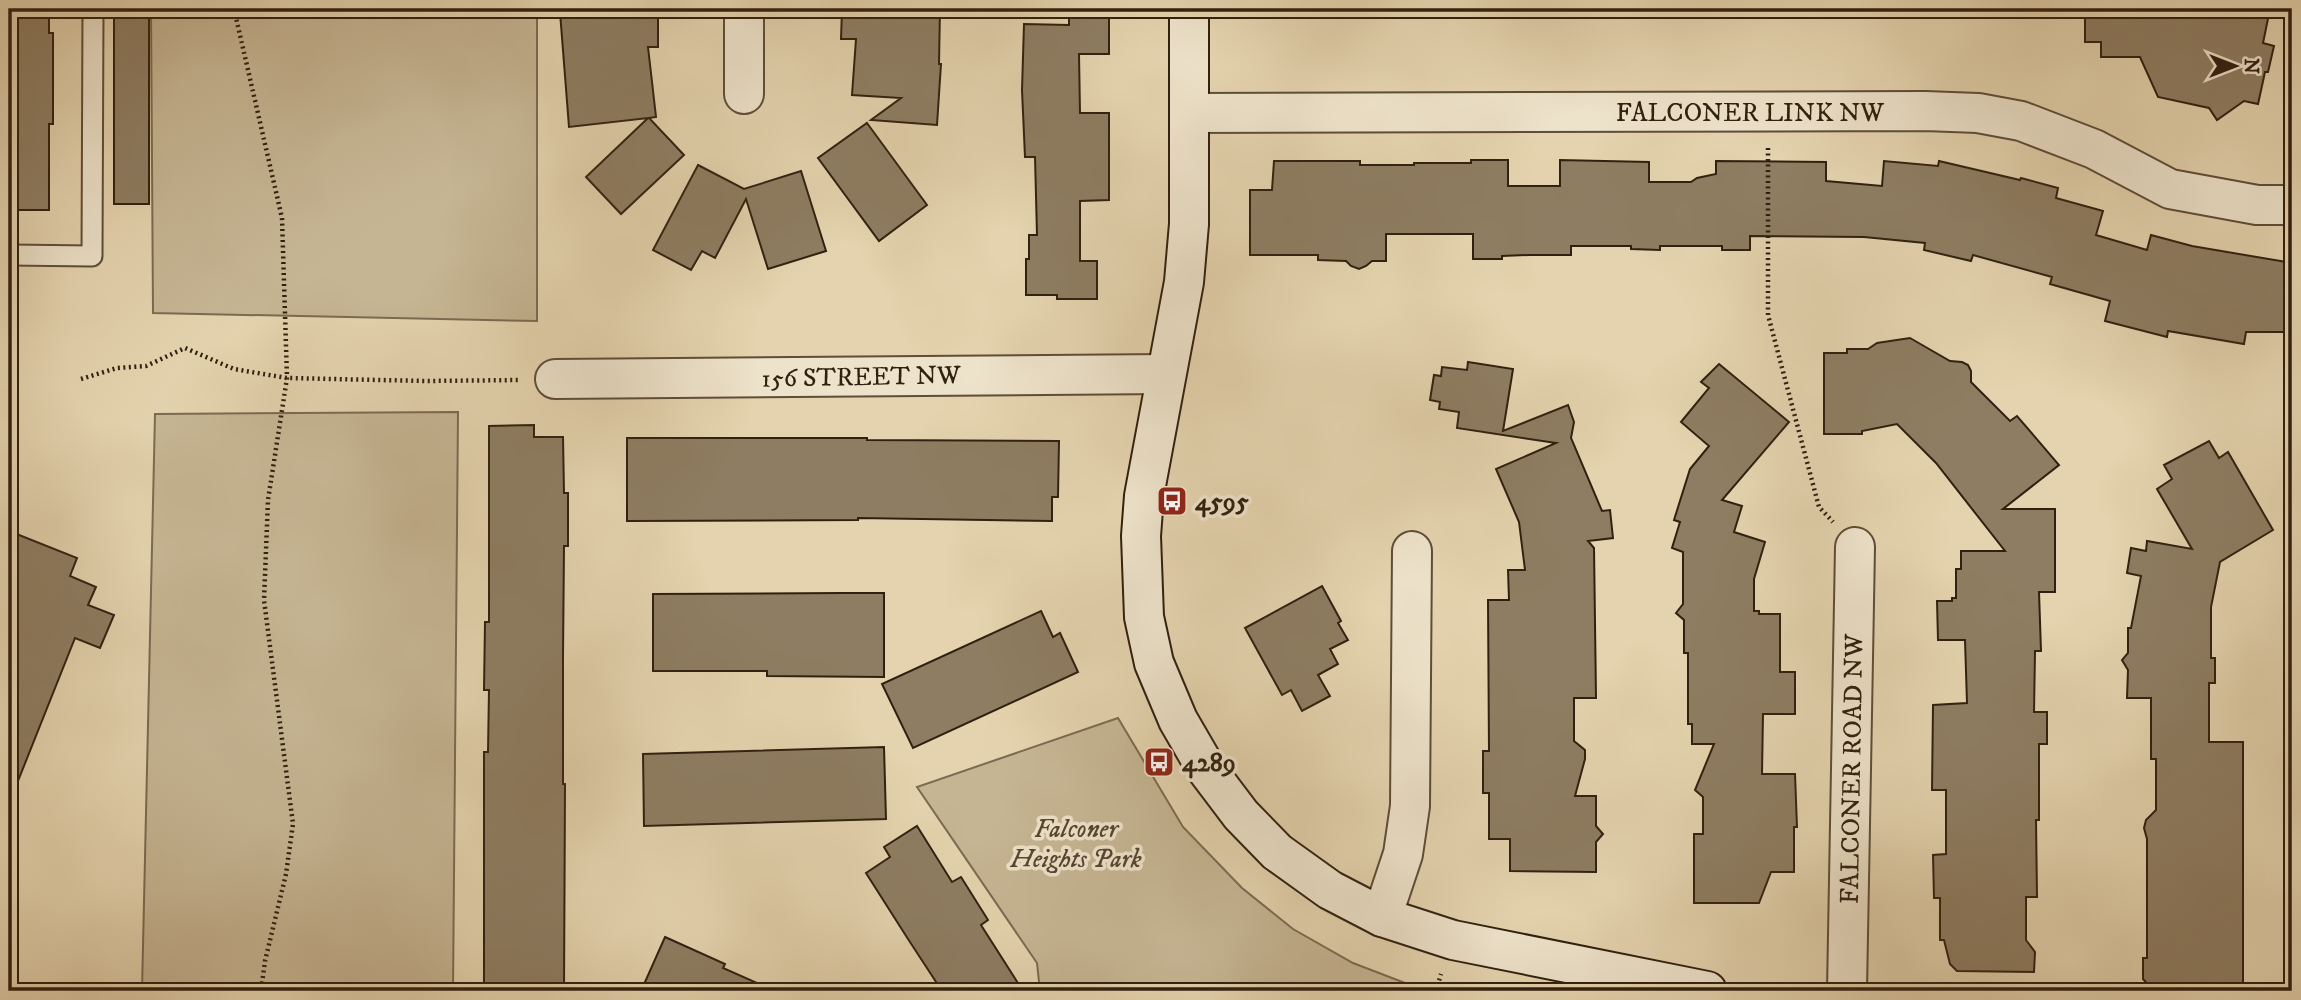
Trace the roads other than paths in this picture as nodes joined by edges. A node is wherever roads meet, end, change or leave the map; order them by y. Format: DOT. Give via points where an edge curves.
graph roads {
  1 [pos="93,9"];
  2 [pos="744,9"];
  3 [pos="1189,9"];
  4 [pos="744,94"];
  5 [pos="1190,113"];
  6 [pos="2292,205"];
  7 [pos="9,255"];
  8 [pos="1166,374"];
  9 [pos="555,379"];
  10 [pos="1855,547"];
  11 [pos="1412,551"];
  12 [pos="1382,917"];
  13 [pos="1707,991"];
  14 [pos="1847,991"];
  1 -- 7 [label="lane" via="92,256"];
  2 -- 4 [label="street"];
  3 -- 5 [label="street"];
  5 -- 6 [label="street, FALCONER LINK NW" via="1978,113 2055,133 2171,189 2257,205"];
  5 -- 8 [label="street" via="1184,282"];
  8 -- 9 [label="street, 156 STREET NW"];
  8 -- 12 [label="street" via="1140,536 1144,617 1154,663 1178,720 1241,815 1277,852 1330,890"];
  10 -- 14 [label="street, FALCONER ROAD NW"];
  11 -- 12 [label="street" via="1410,806 1403,853"];
  12 -- 13 [label="street" via="1453,940"];
}
